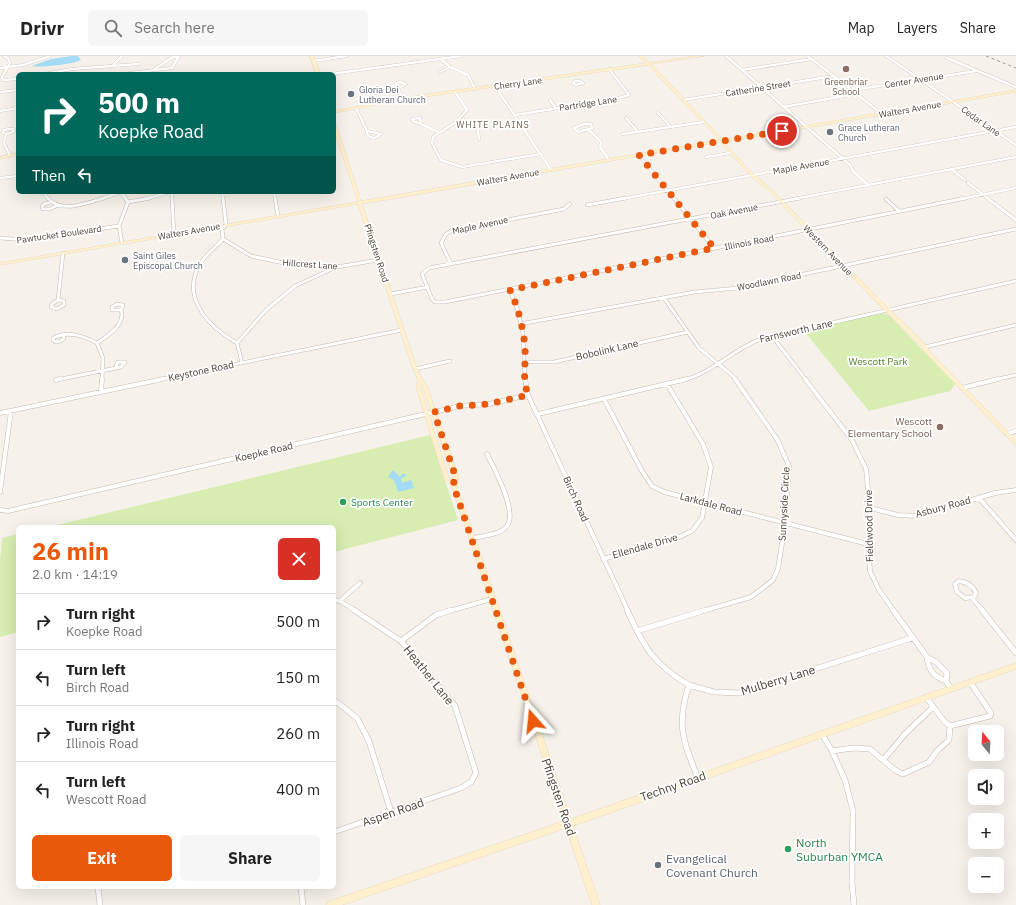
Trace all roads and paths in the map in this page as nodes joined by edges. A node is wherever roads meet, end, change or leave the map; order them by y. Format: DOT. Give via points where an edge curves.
graph roads {
  1 [pos="4,56"];
  2 [pos="50,56"];
  3 [pos="122,56"];
  4 [pos="179,56"];
  5 [pos="312,56"];
  6 [pos="346,56"];
  7 [pos="461,56"];
  8 [pos="641,56"];
  9 [pos="702,56"];
  10 [pos="726,56"];
  11 [pos="808,56"];
  12 [pos="886,56"];
  13 [pos="685,57"];
  14 [pos="947,58"];
  15 [pos="812,59"];
  16 [pos="442,60"];
  17 [pos="313,61"];
  18 [pos="138,64"];
  19 [pos="648,64"];
  20 [pos="112,66"];
  21 [pos="9,67"];
  22 [pos="0,68"];
  23 [pos="125,68"];
  24 [pos="450,68"];
  25 [pos="609,69"];
  26 [pos="742,70"];
  27 [pos="976,70"];
  28 [pos="152,71"];
  29 [pos="55,72"];
  30 [pos="124,72"];
  31 [pos="143,72"];
  32 [pos="317,72"];
  33 [pos="440,72"];
  34 [pos="336,73"];
  35 [pos="571,75"];
  36 [pos="834,76"];
  37 [pos="16,79"];
  38 [pos="921,79"];
  39 [pos="576,81"];
  40 [pos="495,86"];
  41 [pos="760,87"];
  42 [pos="398,88"];
  43 [pos="1016,88"];
  44 [pos="475,89"];
  45 [pos="16,90"];
  46 [pos="853,90"];
  47 [pos="1016,91"];
  48 [pos="0,92"];
  49 [pos="455,92"];
  50 [pos="856,94"];
  51 [pos="402,99"];
  52 [pos="550,100"];
  53 [pos="683,100"];
  54 [pos="954,102"];
  55 [pos="783,107"];
  56 [pos="16,108"];
  57 [pos="356,108"];
  58 [pos="556,108"];
  59 [pos="0,111"];
  60 [pos="336,112"];
  61 [pos="658,112"];
  62 [pos="882,114"];
  63 [pos="515,115"];
  64 [pos="626,118"];
  65 [pos="463,119"];
  66 [pos="704,122"];
  67 [pos="421,124"];
  68 [pos="671,126"];
  69 [pos="806,127"];
  70 [pos="1016,128"];
  71 [pos="589,130"];
  72 [pos="336,131"];
  73 [pos="367,131"];
  74 [pos="996,131"];
  75 [pos="438,132"];
  76 [pos="638,132"];
  77 [pos="6,134"];
  78 [pos="623,134"];
  79 [pos="479,139"];
  80 [pos="721,141"];
  81 [pos="1016,145"];
  82 [pos="730,153"];
  83 [pos="16,154"];
  84 [pos="541,154"];
  85 [pos="639,155"];
  86 [pos="10,156"];
  87 [pos="706,157"];
  88 [pos="1016,157"];
  89 [pos="0,158"];
  90 [pos="843,159"];
  91 [pos="609,160"];
  92 [pos="951,169"];
  93 [pos="551,170"];
  94 [pos="752,175"];
  95 [pos="16,176"];
  96 [pos="0,178"];
  97 [pos="868,185"];
  98 [pos="1016,188"];
  99 [pos="667,191"];
  100 [pos="45,194"];
  101 [pos="114,194"];
  102 [pos="122,194"];
  103 [pos="164,194"];
  104 [pos="171,194"];
  105 [pos="222,194"];
  106 [pos="274,194"];
  107 [pos="983,195"];
  108 [pos="886,199"];
  109 [pos="51,202"];
  110 [pos="128,202"];
  111 [pos="360,202"];
  112 [pos="782,202"];
  113 [pos="570,204"];
  114 [pos="58,205"];
  115 [pos="587,205"];
  116 [pos="899,211"];
  117 [pos="278,216"];
  118 [pos="690,219"];
  119 [pos="1016,220"];
  120 [pos="226,225"];
  121 [pos="119,226"];
  122 [pos="809,230"];
  123 [pos="1016,230"];
  124 [pos="174,234"];
  125 [pos="1,239"];
  126 [pos="223,239"];
  127 [pos="122,243"];
  128 [pos="714,248"];
  129 [pos="63,253"];
  130 [pos="378,260"];
  131 [pos="0,264"];
  132 [pos="451,264"];
  133 [pos="844,266"];
  134 [pos="337,267"];
  135 [pos="1016,281"];
  136 [pos="428,287"];
  137 [pos="510,290"];
  138 [pos="390,294"];
  139 [pos="664,298"];
  140 [pos="58,300"];
  141 [pos="121,310"];
  142 [pos="886,310"];
  143 [pos="520,324"];
  144 [pos="1016,325"];
  145 [pos="402,330"];
  146 [pos="688,332"];
  147 [pos="63,335"];
  148 [pos="772,336"];
  149 [pos="97,343"];
  150 [pos="237,344"];
  151 [pos="925,347"];
  152 [pos="450,361"];
  153 [pos="525,362"];
  154 [pos="242,363"];
  155 [pos="717,364"];
  156 [pos="117,367"];
  157 [pos="415,369"];
  158 [pos="102,371"];
  159 [pos="1016,375"];
  160 [pos="56,380"];
  161 [pos="420,380"];
  162 [pos="667,384"];
  163 [pos="962,388"];
  164 [pos="101,392"];
  165 [pos="528,395"];
  166 [pos="604,399"];
  167 [pos="12,411"];
  168 [pos="434,412"];
  169 [pos="0,413"];
  170 [pos="426,414"];
  171 [pos="538,414"];
  172 [pos="1016,431"];
  173 [pos="1007,434"];
  174 [pos="444,440"];
  175 [pos="436,442"];
  176 [pos="1016,443"];
  177 [pos="487,454"];
  178 [pos="453,484"];
  179 [pos="1016,490"];
  180 [pos="0,492"];
  181 [pos="979,498"];
  182 [pos="706,503"];
  183 [pos="870,508"];
  184 [pos="0,511"];
  185 [pos="785,524"];
  186 [pos="472,538"];
  187 [pos="1016,540"];
  188 [pos="868,544"];
  189 [pos="602,559"];
  190 [pos="360,583"];
  191 [pos="972,598"];
  192 [pos="492,599"];
  193 [pos="337,601"];
  194 [pos="637,631"];
  195 [pos="912,638"];
  196 [pos="401,641"];
  197 [pos="1016,653"];
  198 [pos="927,657"];
  199 [pos="1016,666"];
  200 [pos="946,681"];
  201 [pos="970,682"];
  202 [pos="689,685"];
  203 [pos="951,689"];
  204 [pos="926,697"];
  205 [pos="336,702"];
  206 [pos="933,707"];
  207 [pos="950,726"];
  208 [pos="822,734"];
  209 [pos="832,751"];
  210 [pos="884,759"];
  211 [pos="698,778"];
  212 [pos="452,791"];
  213 [pos="391,812"];
  214 [pos="567,822"];
  215 [pos="336,831"];
  216 [pos="98,889"];
  217 [pos="301,889"];
  218 [pos="100,905"];
  219 [pos="303,905"];
  220 [pos="330,905"];
  221 [pos="596,905"];
  222 [pos="854,905"];
  1 -- 21 [label="street" via="8,58"];
  2 -- 21 [label="street"];
  3 -- 20 [label="street"];
  4 -- 28 [label="street" via="173,57"];
  4 -- 28 [label="street" via="172,68"];
  5 -- 17 [label="street"];
  6 -- 17 [label="street"];
  7 -- 16 [label="street"];
  8 -- 19 [label="street, Western Avenue"];
  9 -- 13 [label="street, Cherry Lane"];
  10 -- 26 [label="street"];
  11 -- 15 [label="street"];
  12 -- 38 [label="street, Cedar Lane"];
  13 -- 19 [label="street, Cherry Lane"];
  14 -- 27 [label="street"];
  15 -- 26 [label="street"];
  15 -- 36 [label="street"];
  16 -- 24 [label="street"];
  16 -- 34 [label="street"];
  17 -- 32 [label="street"];
  18 -- 20 [label="street"];
  19 -- 25 [label="street, Cherry Lane"];
  19 -- 53 [label="street, Western Avenue"];
  20 -- 29 [label="street"];
  21 -- 22 [label="street"];
  21 -- 37 [label="street" via="2,77 3,80"];
  23 -- 30 [label="street"];
  24 -- 33 [label="street"];
  24 -- 44 [label="street" via="468,75"];
  25 -- 35 [label="street, Cherry Lane"];
  25 -- 58 [label="street, Partridge Lane" via="629,95"];
  26 -- 41 [label="street"];
  27 -- 38 [label="street, Center Avenue"];
  27 -- 43 [label="street"];
  28 -- 31 [label="street"];
  35 -- 39 [label="street"];
  35 -- 40 [label="street, Cherry Lane"];
  36 -- 41 [label="street, Catherine Street"];
  36 -- 46 [label="street"];
  38 -- 46 [label="street, Center Avenue"];
  38 -- 54 [label="street, Cedar Lane"];
  40 -- 44 [label="street, Cherry Lane"];
  40 -- 63 [label="street"];
  41 -- 53 [label="street, Catherine Street"];
  41 -- 55 [label="street"];
  42 -- 51 [label="street"];
  44 -- 49 [label="street, Cherry Lane"];
  45 -- 48 [label="street"];
  46 -- 50 [label="street"];
  47 -- 54 [label="street, Walters Avenue"];
  49 -- 51 [label="street, Cherry Lane"];
  49 -- 65 [label="street" via="466,110"];
  50 -- 55 [label="street"];
  50 -- 62 [label="street"];
  51 -- 57 [label="street, Cherry Lane"];
  52 -- 58 [label="street"];
  53 -- 66 [label="street, Western Avenue"];
  54 -- 62 [label="street, Walters Avenue"];
  54 -- 74 [label="street, Cedar Lane"];
  55 -- 69 [label="street"];
  56 -- 59 [label="street"];
  57 -- 60 [label="street, Cherry Lane"];
  57 -- 73 [label="street"];
  58 -- 63 [label="street, Partridge Lane"];
  61 -- 68 [label="street"];
  62 -- 69 [label="street, Walters Avenue"];
  63 -- 84 [label="street"];
  64 -- 76 [label="street"];
  65 -- 75 [label="street"];
  65 -- 79 [label="street" via="478,130"];
  66 -- 68 [label="street"];
  66 -- 80 [label="street, Western Avenue"];
  67 -- 75 [label="street"];
  68 -- 76 [label="street"];
  69 -- 80 [label="street, Walters Avenue"];
  69 -- 90 [label="street"];
  70 -- 74 [label="street, Maple Avenue"];
  71 -- 71 [label="street" via="578,132 574,128 587,124 592,126"];
  71 -- 91 [label="street" via="601,142 600,147"];
  72 -- 111 [label="street, Pfingsten Road"];
  73 -- 73 [label="street" via="370,137 375,138 381,134"];
  74 -- 81 [label="street, Cedar Lane"];
  74 -- 90 [label="street, Maple Avenue"];
  75 -- 84 [label="street" via="432,143 441,160 462,167"];
  76 -- 78 [label="street"];
  77 -- 86 [label="street" via="4,144"];
  80 -- 82 [label="street, Western Avenue"];
  80 -- 85 [label="street, Walters Avenue"];
  82 -- 87 [label="street"];
  82 -- 94 [label="street, Western Avenue"];
  83 -- 86 [label="street"];
  84 -- 93 [label="street"];
  85 -- 91 [label="street, Walters Avenue"];
  85 -- 99 [label="street"];
  86 -- 89 [label="street"];
  88 -- 92 [label="street, Oak Avenue"];
  90 -- 94 [label="street, Maple Avenue"];
  90 -- 97 [label="street"];
  91 -- 93 [label="street, Walters Avenue"];
  92 -- 97 [label="street, Oak Avenue"];
  92 -- 107 [label="street"];
  93 -- 111 [label="street, Walters Avenue"];
  94 -- 99 [label="street, Maple Avenue"];
  94 -- 112 [label="street, Western Avenue"];
  95 -- 96 [label="street"];
  97 -- 112 [label="street, Oak Avenue"];
  98 -- 107 [label="street, Illinois Road"];
  99 -- 115 [label="street, Maple Avenue"];
  99 -- 118 [label="street"];
  100 -- 109 [label="street"];
  101 -- 114 [label="street" via="80,204"];
  102 -- 110 [label="street"];
  103 -- 110 [label="street"];
  104 -- 124 [label="street"];
  105 -- 120 [label="street"];
  106 -- 117 [label="street"];
  107 -- 116 [label="street, Illinois Road"];
  107 -- 119 [label="street"];
  108 -- 116 [label="street"];
  109 -- 114 [label="street"];
  109 -- 114 [label="street" via="44,204 43,209"];
  110 -- 121 [label="street"];
  111 -- 117 [label="street, Walters Avenue"];
  111 -- 130 [label="street, Pfingsten Road"];
  112 -- 118 [label="street, Oak Avenue"];
  112 -- 122 [label="street, Western Avenue"];
  113 -- 132 [label="street, Maple Avenue" via="564,209 451,231 441,243"];
  116 -- 122 [label="street, Illinois Road"];
  117 -- 120 [label="street, Walters Avenue"];
  118 -- 128 [label="street"];
  118 -- 132 [label="street, Oak Avenue"];
  120 -- 124 [label="street, Walters Avenue"];
  120 -- 126 [label="street" via="222,229"];
  121 -- 125 [label="street, Pawtucket Boulevard" via="26,240"];
  121 -- 127 [label="street"];
  122 -- 128 [label="street, Illinois Road"];
  122 -- 133 [label="street, Western Avenue"];
  123 -- 133 [label="street, Woodlawn Road"];
  124 -- 127 [label="street, Walters Avenue"];
  126 -- 134 [label="street, Hillcrest Lane" via="251,256 293,265"];
  126 -- 150 [label="street" via="200,264 192,288 202,314 218,333"];
  127 -- 129 [label="street, Walters Avenue"];
  128 -- 137 [label="street, Illinois Road"];
  129 -- 131 [label="street, Walters Avenue"];
  129 -- 140 [label="street"];
  130 -- 134 [label="street, Hillcrest Lane"];
  130 -- 138 [label="street, Pfingsten Road"];
  132 -- 136 [label="street, Oak Avenue" via="429,268 422,274"];
  133 -- 139 [label="street, Woodlawn Road" via="738,288"];
  133 -- 142 [label="street, Western Avenue"];
  134 -- 150 [label="street" via="296,286 266,310"];
  135 -- 142 [label="street, Farnsworth Lane"];
  136 -- 137 [label="street, Illinois Road" via="435,302"];
  136 -- 138 [label="street"];
  137 -- 143 [label="street, Birch Road"];
  138 -- 145 [label="street, Pfingsten Road"];
  139 -- 143 [label="street, Woodlawn Road"];
  139 -- 146 [label="street, Sunnyside Circle"];
  141 -- 149 [label="street" via="122,317 118,325"];
  142 -- 148 [label="street, Farnsworth Lane"];
  142 -- 151 [label="street, Western Avenue"];
  143 -- 153 [label="street, Birch Road"];
  144 -- 151 [label="street"];
  145 -- 154 [label="street, Keystone Road"];
  145 -- 157 [label="street, Pfingsten Road"];
  146 -- 153 [label="street, Bobolink Lane" via="554,362"];
  146 -- 155 [label="street, Sunnyside Circle" via="699,348"];
  147 -- 149 [label="street" via="83,336"];
  148 -- 155 [label="street, Farnsworth Lane" via="752,341"];
  148 -- 183 [label="street, Fieldwood Drive" via="852,440 866,469"];
  149 -- 158 [label="street" via="103,358"];
  150 -- 154 [label="street"];
  151 -- 163 [label="street, Western Avenue"];
  152 -- 157 [label="street"];
  153 -- 165 [label="street, Birch Road" via="524,378"];
  154 -- 164 [label="street, Keystone Road"];
  155 -- 162 [label="street, Farnsworth Lane" via="695,376"];
  155 -- 185 [label="street, Sunnyside Circle" via="733,376 771,430 789,466"];
  156 -- 158 [label="street"];
  157 -- 161 [label="street, Pfingsten Road"];
  158 -- 160 [label="street"];
  158 -- 164 [label="street"];
  159 -- 163 [label="street"];
  161 -- 168 [label="street, Pfingsten Road" via="425,386"];
  161 -- 170 [label="street, Pfingsten Road" via="418,386"];
  162 -- 166 [label="street, Farnsworth Lane"];
  162 -- 182 [label="street, Ellendale Drive" via="703,444 711,467"];
  163 -- 173 [label="street, Western Avenue"];
  164 -- 167 [label="street, Keystone Road"];
  165 -- 168 [label="street, Koepke Road"];
  165 -- 171 [label="street, Birch Road"];
  166 -- 171 [label="street, Farnsworth Lane"];
  166 -- 182 [label="street, Larkdale Road" via="652,486 664,492"];
  167 -- 169 [label="street, Keystone Road"];
  167 -- 180 [label="street"];
  168 -- 170 [label="street, Koepke Road"];
  168 -- 174 [label="street, Pfingsten Road"];
  170 -- 175 [label="street, Pfingsten Road"];
  170 -- 184 [label="street, Koepke Road" via="84,494"];
  171 -- 189 [label="street, Birch Road"];
  172 -- 173 [label="street"];
  173 -- 176 [label="street, Western Avenue"];
  174 -- 175 [label="street"];
  174 -- 178 [label="street, Pfingsten Road" via="456,478"];
  175 -- 178 [label="street, Pfingsten Road" via="447,479"];
  177 -- 186 [label="street" via="510,507 511,517 507,526 493,533"];
  178 -- 186 [label="street, Pfingsten Road"];
  179 -- 181 [label="street, Asbury Road"];
  181 -- 183 [label="street, Asbury Road" via="917,516 898,515"];
  181 -- 187 [label="street"];
  182 -- 185 [label="street, Larkdale Road"];
  182 -- 189 [label="street, Ellendale Drive" via="702,518 692,531 675,539"];
  183 -- 188 [label="street, Fieldwood Drive"];
  185 -- 188 [label="street, Larkdale Road"];
  185 -- 194 [label="street, Sunnyside Circle" via="778,569 773,580 765,587 751,597"];
  186 -- 192 [label="street, Pfingsten Road"];
  188 -- 195 [label="street, Fieldwood Drive" via="870,571 879,590"];
  189 -- 194 [label="street, Birch Road"];
  190 -- 193 [label="street"];
  191 -- 191 [label="street" via="975,595 974,587 965,582 957,582 956,592"];
  191 -- 197 [label="street"];
  192 -- 196 [label="street" via="436,615"];
  192 -- 214 [label="street, Pfingsten Road"];
  193 -- 196 [label="street, Heather Lane"];
  194 -- 202 [label="street, Birch Road" via="655,661 667,673"];
  195 -- 198 [label="street, Fieldwood Drive"];
  195 -- 202 [label="street, Mulberry Lane" via="740,693 706,692"];
  196 -- 212 [label="street, Heather Lane" via="455,706 476,773 468,785"];
  198 -- 200 [label="street, Fieldwood Drive" via="947,673"];
  198 -- 200 [label="street, Fieldwood Drive" via="928,667 934,676"];
  199 -- 201 [label="street, Techny Road"];
  200 -- 203 [label="street, Fieldwood Drive"];
  201 -- 203 [label="street, Techny Road"];
  201 -- 207 [label="street" via="991,713 985,718"];
  202 -- 211 [label="street" via="682,702 680,721 685,747"];
  203 -- 204 [label="street, Techny Road"];
  204 -- 206 [label="street"];
  204 -- 208 [label="street, Techny Road"];
  205 -- 213 [label="street" via="357,718 369,741"];
  206 -- 207 [label="street"];
  206 -- 210 [label="street"];
  207 -- 210 [label="street" via="949,740 929,762 908,773 899,772"];
  208 -- 209 [label="street"];
  208 -- 211 [label="street, Techny Road"];
  209 -- 210 [label="street" via="870,749"];
  209 -- 222 [label="street" via="845,780 853,811"];
  211 -- 214 [label="street, Techny Road"];
  212 -- 213 [label="street, Aspen Road"];
  213 -- 215 [label="street, Aspen Road"];
  214 -- 220 [label="street, Techny Road"];
  214 -- 221 [label="street, Pfingsten Road"];
  216 -- 218 [label="street"];
  217 -- 219 [label="street"];
}
